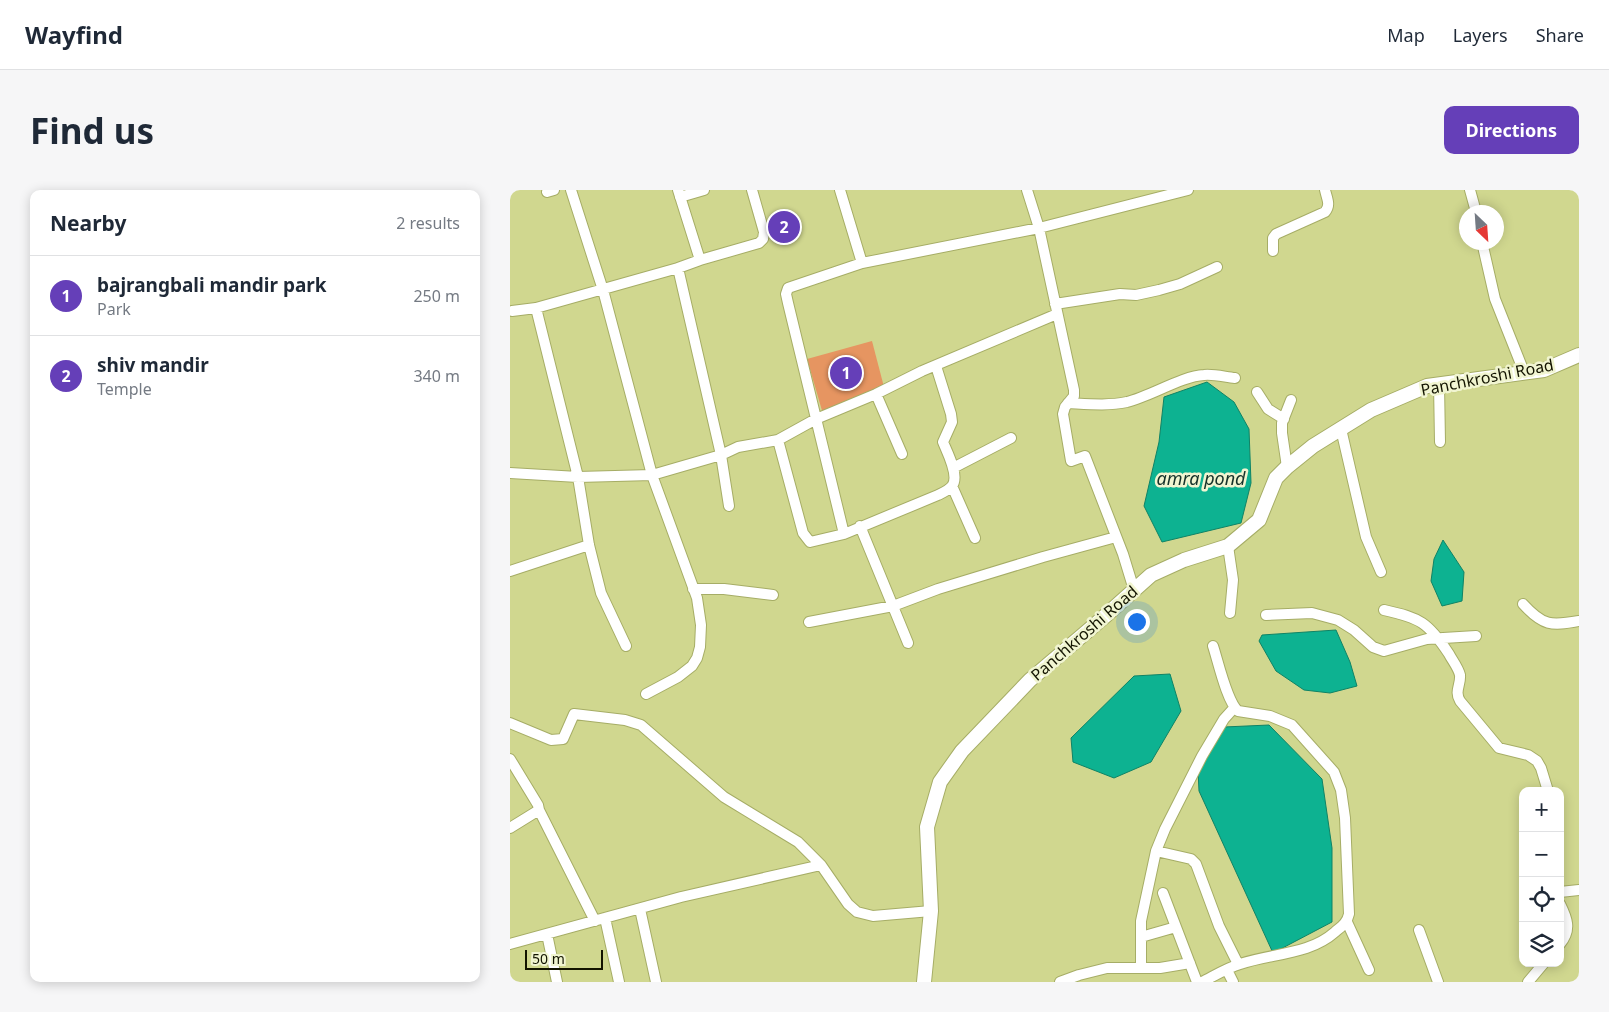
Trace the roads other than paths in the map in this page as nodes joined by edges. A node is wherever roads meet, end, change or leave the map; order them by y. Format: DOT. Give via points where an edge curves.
graph roads {
  1 [pos="571,190"];
  2 [pos="704,190"];
  3 [pos="752,190"];
  4 [pos="840,190"];
  5 [pos="1028,190"];
  6 [pos="1188,190"];
  7 [pos="1324,190"];
  8 [pos="1470,190"];
  9 [pos="679,194"];
  10 [pos="1474,205"];
  11 [pos="1039,228"];
  12 [pos="1273,250"];
  13 [pos="1484,250"];
  14 [pos="700,260"];
  15 [pos="862,263"];
  16 [pos="1217,267"];
  17 [pos="678,268"];
  18 [pos="604,290"];
  19 [pos="536,308"];
  20 [pos="1056,309"];
  21 [pos="512,311"];
  22 [pos="1579,355"];
  23 [pos="936,366"];
  24 [pos="1524,372"];
  25 [pos="1235,378"];
  26 [pos="1439,384"];
  27 [pos="1257,392"];
  28 [pos="876,394"];
  29 [pos="1291,400"];
  30 [pos="1068,403"];
  31 [pos="1284,419"];
  32 [pos="816,420"];
  33 [pos="1341,429"];
  34 [pos="1011,438"];
  35 [pos="778,440"];
  36 [pos="1440,442"];
  37 [pos="902,454"];
  38 [pos="721,455"];
  39 [pos="953,468"];
  40 [pos="1287,468"];
  41 [pos="510,473"];
  42 [pos="652,475"];
  43 [pos="578,477"];
  44 [pos="952,486"];
  45 [pos="729,506"];
  46 [pos="860,526"];
  47 [pos="844,534"];
  48 [pos="1116,537"];
  49 [pos="975,538"];
  50 [pos="589,545"];
  51 [pos="1228,546"];
  52 [pos="510,572"];
  53 [pos="1381,572"];
  54 [pos="693,589"];
  55 [pos="1134,590"];
  56 [pos="773,595"];
  57 [pos="1523,604"];
  58 [pos="893,606"];
  59 [pos="1384,610"];
  60 [pos="1230,613"];
  61 [pos="1266,615"];
  62 [pos="809,622"];
  63 [pos="1579,622"];
  64 [pos="1476,636"];
  65 [pos="1438,638"];
  66 [pos="908,643"];
  67 [pos="626,646"];
  68 [pos="1213,646"];
  69 [pos="646,694"];
  70 [pos="1234,708"];
  71 [pos="510,723"];
  72 [pos="510,759"];
  73 [pos="1547,787"];
  74 [pos="539,810"];
  75 [pos="510,828"];
  76 [pos="1156,851"];
  77 [pos="821,865"];
  78 [pos="1579,890"];
  79 [pos="1564,892"];
  80 [pos="1164,893"];
  81 [pos="640,908"];
  82 [pos="931,911"];
  83 [pos="1564,913"];
  84 [pos="600,920"];
  85 [pos="1347,922"];
  86 [pos="1176,927"];
  87 [pos="1419,930"];
  88 [pos="547,934"];
  89 [pos="1141,936"];
  90 [pos="1564,936"];
  91 [pos="510,944"];
  92 [pos="1190,963"];
  93 [pos="1238,964"];
  94 [pos="1541,967"];
  95 [pos="1141,968"];
  96 [pos="1227,970"];
  97 [pos="1369,970"];
  98 [pos="557,982"];
  99 [pos="619,982"];
  100 [pos="656,982"];
  101 [pos="924,982"];
  102 [pos="1060,982"];
  103 [pos="1197,982"];
  104 [pos="1202,982"];
  105 [pos="1233,982"];
  106 [pos="1438,982"];
  107 [pos="1528,982"];
  1 -- 18 [label="street"];
  2 -- 9 [label="street"];
  3 -- 14 [label="street" via="764,232 763,239 759,243"];
  4 -- 15 [label="street"];
  5 -- 11 [label="street"];
  6 -- 11 [label="street"];
  7 -- 12 [label="street" via="1329,203 1325,212 1276,234"];
  8 -- 10 [label="street"];
  9 -- 14 [label="street"];
  11 -- 15 [label="street"];
  11 -- 20 [label="street"];
  13 -- 24 [label="street" via="1495,298"];
  14 -- 17 [label="street"];
  15 -- 32 [label="street" via="793,285 786,294"];
  16 -- 20 [label="street" via="1159,290 1136,295 1120,294"];
  17 -- 18 [label="street"];
  17 -- 38 [label="street"];
  18 -- 19 [label="street"];
  18 -- 42 [label="street"];
  19 -- 21 [label="street"];
  19 -- 43 [label="street"];
  20 -- 23 [label="street"];
  20 -- 30 [label="street" via="1074,390 1074,396"];
  22 -- 24 [label="street, Panchkroshi Road" via="1544,370"];
  23 -- 28 [label="street"];
  23 -- 39 [label="street" via="952,422 943,442"];
  24 -- 26 [label="street, Panchkroshi Road"];
  25 -- 30 [label="street" via="1204,375 1189,378 1127,402"];
  26 -- 33 [label="street, Panchkroshi Road" via="1372,410"];
  26 -- 36 [label="street"];
  27 -- 31 [label="street" via="1268,409"];
  28 -- 32 [label="street"];
  28 -- 37 [label="street"];
  29 -- 31 [label="street"];
  30 -- 48 [label="street" via="1063,414 1071,461 1085,456"];
  31 -- 40 [label="street" via="1282,433"];
  32 -- 35 [label="street"];
  32 -- 47 [label="street"];
  33 -- 40 [label="street, Panchkroshi Road" via="1313,446"];
  33 -- 53 [label="street" via="1366,537"];
  34 -- 39 [label="street"];
  35 -- 38 [label="street" via="738,447"];
  35 -- 47 [label="street" via="803,533 810,542"];
  38 -- 42 [label="street"];
  38 -- 45 [label="street"];
  39 -- 44 [label="street" via="955,479"];
  40 -- 51 [label="street, Panchkroshi Road" via="1276,478 1259,520"];
  41 -- 43 [label="street"];
  42 -- 43 [label="street"];
  42 -- 54 [label="street"];
  43 -- 50 [label="street"];
  44 -- 46 [label="street" via="938,495"];
  44 -- 49 [label="street"];
  46 -- 47 [label="street"];
  46 -- 58 [label="street"];
  48 -- 55 [label="street"];
  48 -- 58 [label="street" via="938,589"];
  50 -- 52 [label="street"];
  50 -- 67 [label="street" via="601,593"];
  51 -- 55 [label="street, Panchkroshi Road" via="1151,575"];
  51 -- 60 [label="street" via="1233,580"];
  54 -- 56 [label="street"];
  54 -- 69 [label="street" via="701,625 698,658 678,678"];
  55 -- 82 [label="street, Panchkroshi Road" via="1030,680 962,751 940,782 927,826"];
  57 -- 63 [label="street" via="1548,624"];
  58 -- 62 [label="street"];
  58 -- 66 [label="street"];
  59 -- 65 [label="street" via="1417,618 1428,625"];
  61 -- 65 [label="street" via="1312,613 1338,620 1373,647 1384,651"];
  64 -- 65 [label="street"];
  65 -- 73 [label="street" via="1460,674 1457,693 1460,701 1499,748 1528,755 1537,761"];
  68 -- 70 [label="street"];
  70 -- 76 [label="street" via="1202,756"];
  70 -- 85 [label="street" via="1292,725 1334,772 1342,790 1345,818"];
  71 -- 77 [label="street" via="551,740 563,739 574,714 626,720 641,725 724,797 798,842"];
  72 -- 74 [label="street"];
  74 -- 75 [label="street"];
  74 -- 84 [label="street"];
  76 -- 89 [label="street" via="1141,921"];
  76 -- 93 [label="street" via="1191,859 1196,864 1219,926"];
  77 -- 81 [label="street"];
  77 -- 82 [label="street" via="857,912 873,916"];
  78 -- 79 [label="street"];
  80 -- 86 [label="street"];
  81 -- 84 [label="street"];
  81 -- 100 [label="street"];
  82 -- 101 [label="street, Panchkroshi Road"];
  83 -- 90 [label="street" via="1568,929"];
  84 -- 88 [label="street"];
  84 -- 99 [label="street"];
  85 -- 93 [label="street" via="1326,940 1305,950"];
  85 -- 97 [label="street"];
  86 -- 89 [label="street"];
  86 -- 92 [label="street"];
  87 -- 106 [label="street"];
  88 -- 91 [label="street"];
  88 -- 98 [label="street"];
  89 -- 95 [label="street"];
  92 -- 95 [label="street"];
  92 -- 103 [label="street"];
  93 -- 96 [label="street"];
  94 -- 107 [label="street"];
  95 -- 102 [label="street" via="1107,968"];
  96 -- 104 [label="street"];
  96 -- 105 [label="street"];
}
